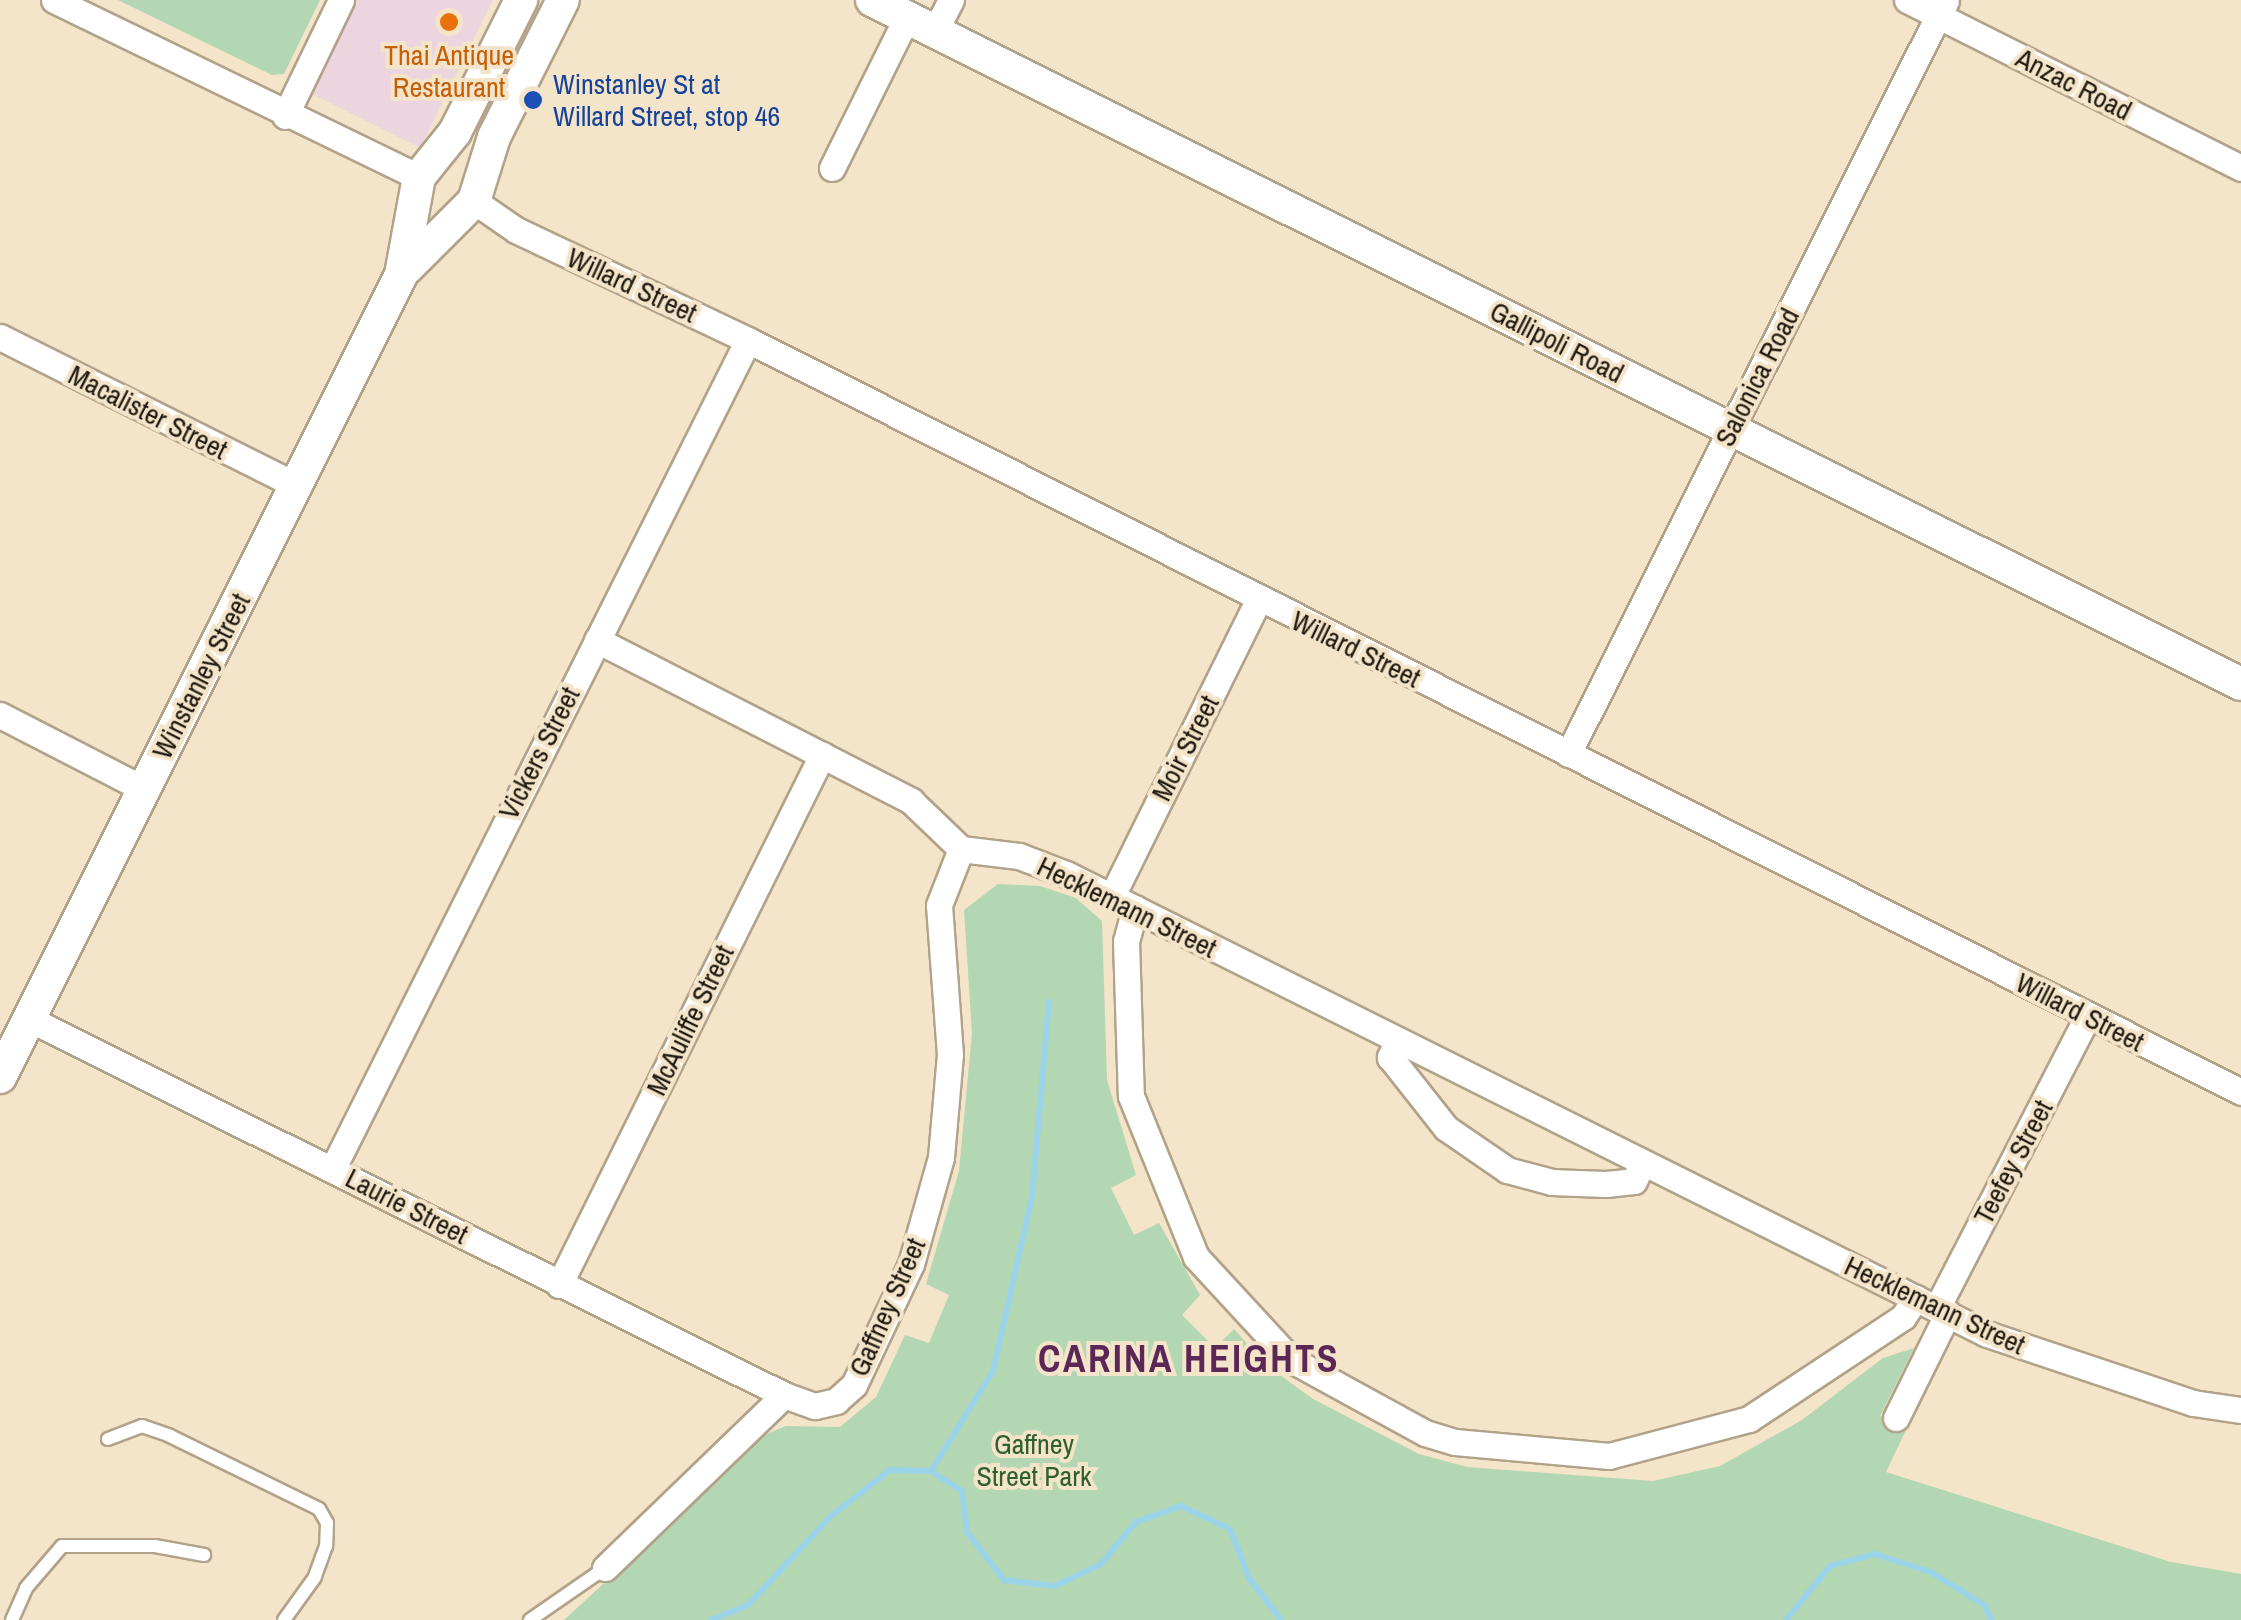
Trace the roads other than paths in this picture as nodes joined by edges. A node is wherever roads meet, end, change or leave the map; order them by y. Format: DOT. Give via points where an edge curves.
graph roads {
  1 [pos="54,0"];
  2 [pos="340,0"];
  3 [pos="521,0"];
  4 [pos="563,0"];
  5 [pos="872,0"];
  6 [pos="951,0"];
  7 [pos="1907,0"];
  8 [pos="1942,8"];
  9 [pos="921,24"];
  10 [pos="284,116"];
  11 [pos="832,168"];
  12 [pos="2241,168"];
  13 [pos="423,178"];
  14 [pos="470,199"];
  15 [pos="401,276"];
  16 [pos="0,337"];
  17 [pos="748,340"];
  18 [pos="1731,429"];
  19 [pos="297,486"];
  20 [pos="1258,600"];
  21 [pos="597,640"];
  22 [pos="2241,684"];
  23 [pos="0,714"];
  24 [pos="1568,754"];
  25 [pos="822,755"];
  26 [pos="144,788"];
  27 [pos="961,849"];
  28 [pos="1112,896"];
  29 [pos="1135,908"];
  30 [pos="2088,1016"];
  31 [pos="29,1020"];
  32 [pos="1396,1042"];
  33 [pos="0,1077"];
  34 [pos="2241,1092"];
  35 [pos="1642,1164"];
  36 [pos="333,1168"];
  37 [pos="559,1286"];
  38 [pos="1934,1307"];
  39 [pos="784,1395"];
  40 [pos="2241,1410"];
  41 [pos="1896,1418"];
  42 [pos="108,1439"];
  43 [pos="204,1554"];
  44 [pos="605,1568"];
  45 [pos="12,1620"];
  46 [pos="284,1620"];
  47 [pos="530,1620"];
  1 -- 10 [label="street"];
  2 -- 10 [label="street"];
  3 -- 13 [label="street, Winstanley Street" via="455,132"];
  4 -- 14 [label="street, Winstanley Street"];
  5 -- 9 [label="street, Gallipoli Road"];
  6 -- 9 [label="street"];
  7 -- 8 [label="street, Anzac Road"];
  8 -- 12 [label="street, Anzac Road"];
  8 -- 18 [label="street, Salonica Road"];
  9 -- 11 [label="street"];
  9 -- 18 [label="street, Gallipoli Road"];
  10 -- 13 [label="street"];
  13 -- 14 [label="street" via="431,212"];
  13 -- 14 [label="street" via="459,159"];
  13 -- 15 [label="street, Winstanley Street"];
  14 -- 15 [label="street, Winstanley Street"];
  14 -- 17 [label="street, Willard Street" via="516,230"];
  15 -- 19 [label="street, Winstanley Street"];
  16 -- 19 [label="street, Macalister Street"];
  17 -- 20 [label="street, Willard Street"];
  17 -- 21 [label="street, Vickers Street"];
  18 -- 22 [label="street, Gallipoli Road"];
  18 -- 24 [label="street, Salonica Road"];
  19 -- 26 [label="street, Winstanley Street"];
  20 -- 24 [label="street, Willard Street"];
  20 -- 28 [label="street, Moir Street"];
  21 -- 25 [label="street"];
  21 -- 36 [label="street, Vickers Street"];
  23 -- 26 [label="street"];
  24 -- 30 [label="street, Willard Street"];
  25 -- 27 [label="street" via="911,801"];
  25 -- 37 [label="street, McAuliffe Street"];
  26 -- 31 [label="street, Winstanley Street"];
  27 -- 28 [label="street, Hecklemann Street" via="1031,860"];
  27 -- 39 [label="street, Gaffney Street" via="939,906 950,1055 941,1157 911,1264 854,1385 836,1401 808,1407"];
  28 -- 29 [label="street, Hecklemann Street"];
  29 -- 32 [label="street, Hecklemann Street"];
  29 -- 38 [label="street" via="1126,940 1132,1096 1196,1258 1290,1359 1426,1433 1455,1442 1609,1456 1749,1419 1902,1317"];
  30 -- 34 [label="street, Willard Street"];
  30 -- 38 [label="street, Teefey Street"];
  31 -- 33 [label="street, Winstanley Street"];
  31 -- 36 [label="street, Laurie Street"];
  32 -- 35 [label="street, Hecklemann Street"];
  32 -- 35 [label="street" via="1390,1057 1446,1128 1506,1170 1552,1182 1606,1184 1634,1181"];
  35 -- 38 [label="street, Hecklemann Street"];
  36 -- 37 [label="street, Laurie Street"];
  37 -- 39 [label="street, Laurie Street"];
  38 -- 40 [label="street, Hecklemann Street" via="2029,1350 2193,1404"];
  38 -- 41 [label="street, Teefey Street"];
  39 -- 44 [label="street"];
  42 -- 46 [label="lane" via="142,1426 155,1430 318,1509 327,1524 326,1546 315,1577"];
  43 -- 45 [label="lane" via="156,1546 62,1546 26,1588"];
  44 -- 47 [label="lane"];
}
